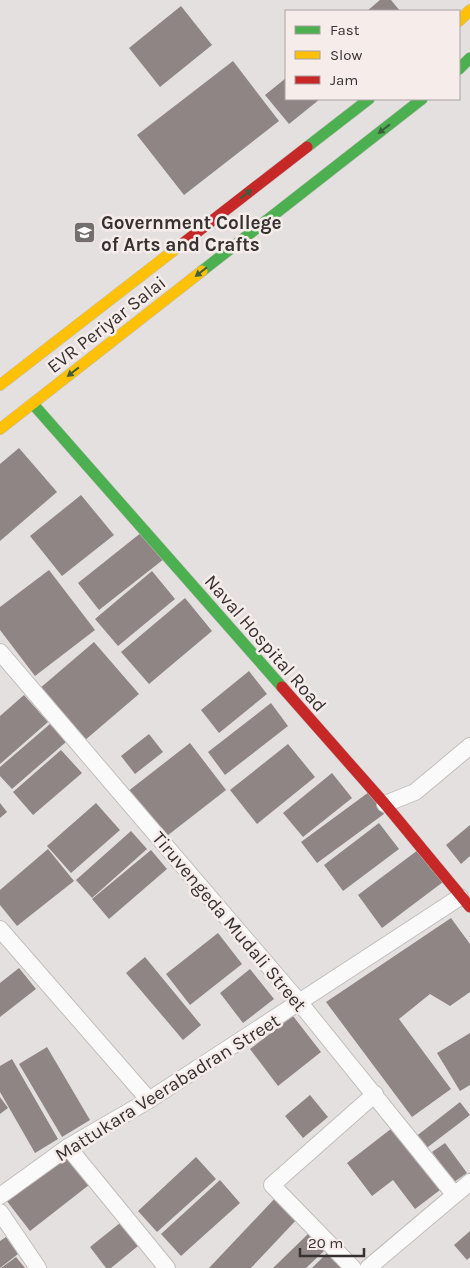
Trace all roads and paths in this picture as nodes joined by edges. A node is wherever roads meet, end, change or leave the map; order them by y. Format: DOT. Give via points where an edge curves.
graph roads {
  1 [pos="468,9"];
  2 [pos="460,20"];
  3 [pos="470,58"];
  4 [pos="460,67"];
  5 [pos="368,100"];
  6 [pos="421,100"];
  7 [pos="0,385"];
  8 [pos="33,404"];
  9 [pos="0,429"];
  10 [pos="0,652"];
  11 [pos="470,746"];
  12 [pos="385,804"];
  13 [pos="465,902"];
  14 [pos="0,929"];
  15 [pos="300,1003"];
  16 [pos="375,1094"];
  17 [pos="149,1100"];
  18 [pos="68,1147"];
  19 [pos="470,1182"];
  20 [pos="454,1194"];
  21 [pos="0,1196"];
  22 [pos="0,1212"];
  23 [pos="38,1268"];
  24 [pos="167,1268"];
  25 [pos="353,1268"];
  26 [pos="368,1268"];
  1 -- 2 [label="main road"];
  3 -- 4 [label="main road"];
  7 -- 5 [label="main road, EVR Periyar Salai, one-way"];
  6 -- 8 [label="main road, EVR Periyar Salai, one-way"];
  8 -- 9 [label="main road, EVR Periyar Salai"];
  8 -- 12 [label="main road, Naval Hospital Road"];
  10 -- 15 [label="street, Tiruvengeda Mudali Street"];
  11 -- 12 [label="street" via="415,792"];
  12 -- 13 [label="main road, Naval Hospital Road"];
  13 -- 15 [label="street, Mattukara Veerabadran Street"];
  14 -- 17 [label="street"];
  15 -- 16 [label="street, Tiruvengeda Mudali Street"];
  15 -- 17 [label="street, Mattukara Veerabadran Street"];
  16 -- 20 [label="street, Tiruvengeda Mudali Street"];
  16 -- 25 [label="street" via="272,1185"];
  17 -- 18 [label="street, Mattukara Veerabadran Street"];
  18 -- 21 [label="street, Mattukara Veerabadran Street"];
  18 -- 24 [label="street"];
  19 -- 20 [label="street"];
  20 -- 26 [label="street"];
  22 -- 23 [label="street"];
}
